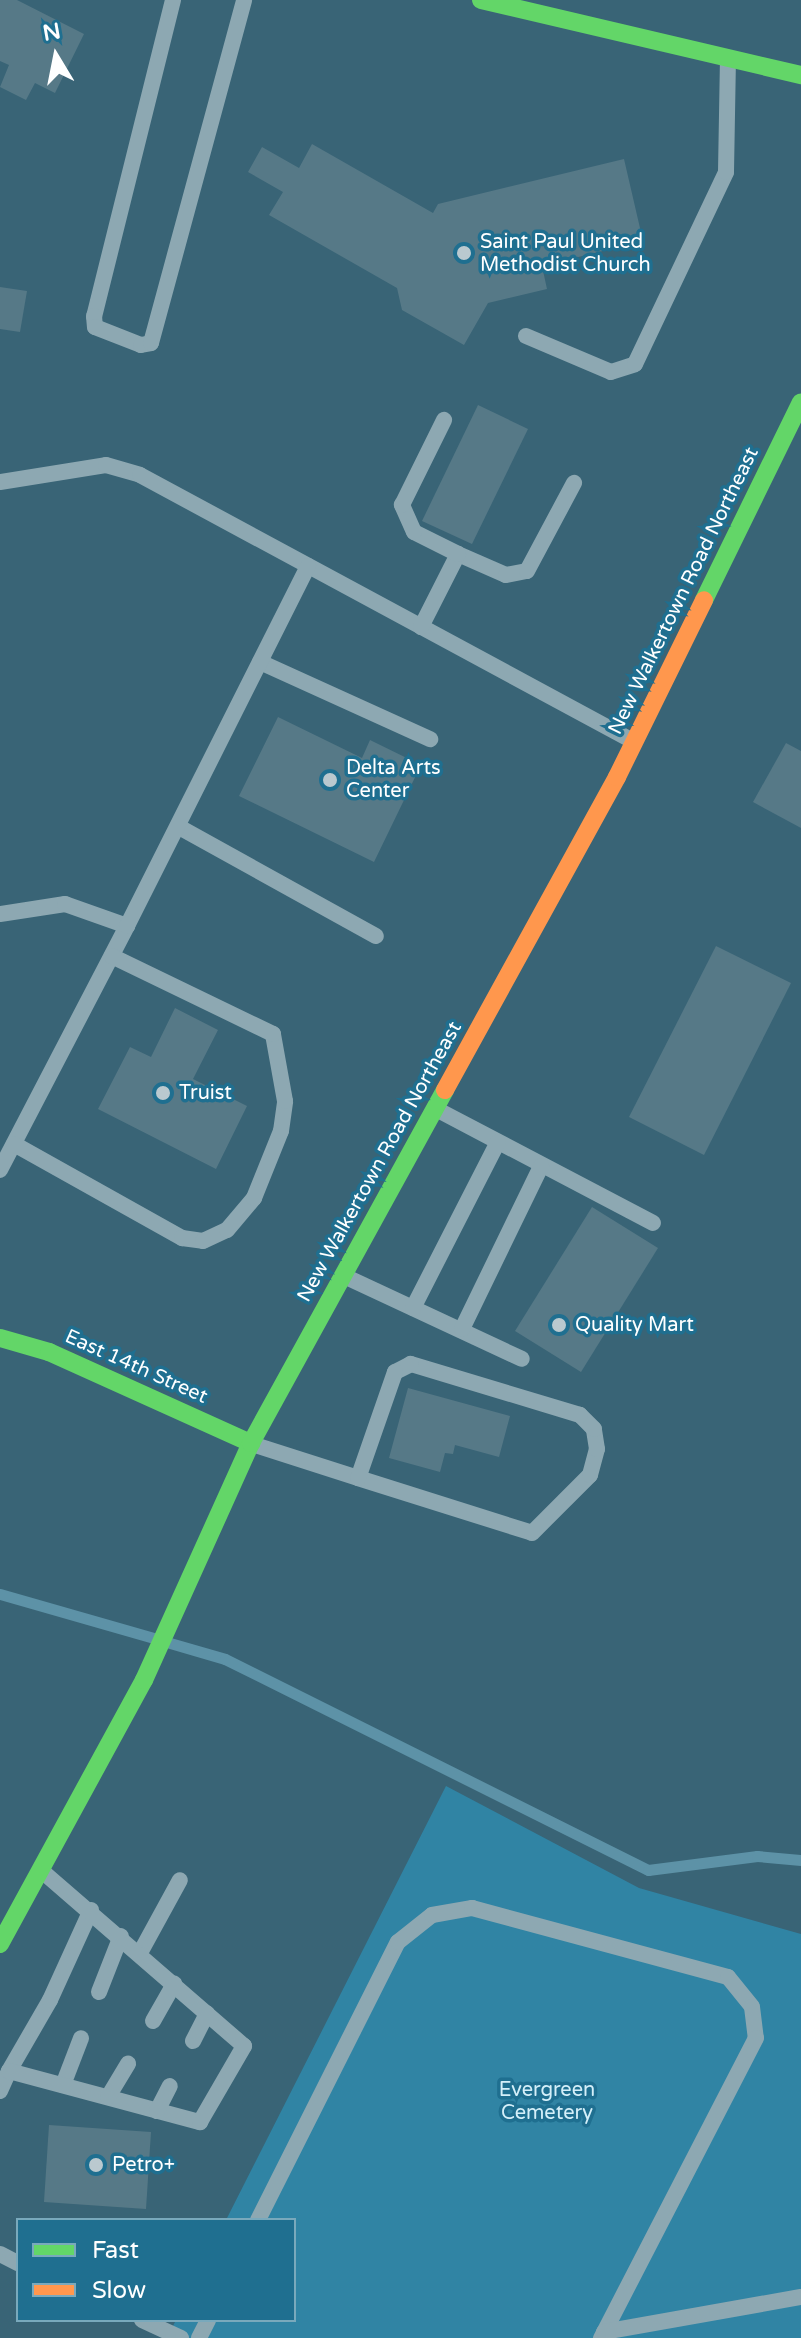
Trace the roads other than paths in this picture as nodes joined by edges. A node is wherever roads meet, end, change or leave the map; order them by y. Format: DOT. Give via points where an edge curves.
graph roads {
  1 [pos="173,0"];
  2 [pos="244,0"];
  3 [pos="481,0"];
  4 [pos="728,58"];
  5 [pos="801,75"];
  6 [pos="526,336"];
  7 [pos="801,402"];
  8 [pos="444,420"];
  9 [pos="0,482"];
  10 [pos="574,483"];
  11 [pos="458,554"];
  12 [pos="308,566"];
  13 [pos="421,627"];
  14 [pos="260,662"];
  15 [pos="430,739"];
  16 [pos="634,741"];
  17 [pos="179,827"];
  18 [pos="0,914"];
  19 [pos="127,926"];
  20 [pos="376,936"];
  21 [pos="112,956"];
  22 [pos="434,1108"];
  23 [pos="498,1142"];
  24 [pos="14,1144"];
  25 [pos="541,1166"];
  26 [pos="0,1170"];
  27 [pos="653,1223"];
  28 [pos="343,1275"];
  29 [pos="413,1308"];
  30 [pos="462,1329"];
  31 [pos="0,1338"];
  32 [pos="522,1359"];
  33 [pos="251,1443"];
  34 [pos="358,1478"];
  35 [pos="40,1870"];
  36 [pos="180,1880"];
  37 [pos="91,1910"];
  38 [pos="121,1936"];
  39 [pos="0,1944"];
  40 [pos="140,1953"];
  41 [pos="174,1984"];
  42 [pos="99,1992"];
  43 [pos="207,2013"];
  44 [pos="153,2021"];
  45 [pos="81,2038"];
  46 [pos="193,2041"];
  47 [pos="128,2064"];
  48 [pos="9,2071"];
  49 [pos="63,2085"];
  50 [pos="170,2086"];
  51 [pos="0,2091"];
  52 [pos="108,2097"];
  53 [pos="157,2111"];
  54 [pos="259,2218"];
  55 [pos="801,2297"];
  56 [pos="146,2322"];
  57 [pos="603,2335"];
  58 [pos="181,2338"];
  1 -- 2 [label="lane" via="94,316 95,327 141,345 151,343"];
  3 -- 4 [label="main road"];
  4 -- 5 [label="main road"];
  4 -- 6 [label="lane" via="726,172 635,364 611,372"];
  7 -- 16 [label="main road, New Walkertown Road Northeast"];
  8 -- 11 [label="lane" via="402,505 414,532"];
  9 -- 12 [label="lane" via="106,465 140,475"];
  10 -- 11 [label="lane" via="527,571 506,575"];
  11 -- 13 [label="lane"];
  12 -- 13 [label="lane"];
  12 -- 14 [label="lane"];
  13 -- 16 [label="lane"];
  14 -- 15 [label="lane"];
  14 -- 17 [label="lane"];
  16 -- 22 [label="main road, New Walkertown Road Northeast"];
  17 -- 19 [label="lane"];
  17 -- 20 [label="lane"];
  18 -- 19 [label="lane" via="65,904"];
  19 -- 21 [label="lane"];
  21 -- 24 [label="lane"];
  21 -- 24 [label="lane" via="273,1034 285,1101 281,1131 254,1198 227,1230 203,1241 182,1238"];
  22 -- 23 [label="lane"];
  22 -- 28 [label="main road, New Walkertown Road Northeast"];
  23 -- 25 [label="lane"];
  23 -- 29 [label="lane"];
  24 -- 26 [label="lane"];
  25 -- 27 [label="lane"];
  25 -- 30 [label="lane"];
  28 -- 29 [label="lane"];
  28 -- 33 [label="main road, New Walkertown Road Northeast"];
  29 -- 30 [label="lane"];
  30 -- 32 [label="lane"];
  31 -- 33 [label="main road, East 14th Street" via="49,1352"];
  33 -- 34 [label="lane"];
  33 -- 35 [label="main road, New Walkertown Road Northeast" via="144,1680"];
  34 -- 34 [label="lane" via="532,1533 590,1475 597,1449 594,1429 580,1415 411,1364 395,1372"];
  35 -- 37 [label="lane"];
  35 -- 39 [label="main road, New Walkertown Road Northeast"];
  36 -- 40 [label="lane"];
  37 -- 38 [label="lane"];
  37 -- 48 [label="lane" via="50,2000"];
  38 -- 40 [label="lane"];
  38 -- 42 [label="lane"];
  40 -- 41 [label="lane"];
  41 -- 43 [label="lane"];
  41 -- 44 [label="lane"];
  43 -- 46 [label="lane"];
  43 -- 53 [label="lane" via="244,2046 200,2122"];
  45 -- 49 [label="lane"];
  47 -- 52 [label="lane"];
  48 -- 49 [label="lane"];
  48 -- 51 [label="lane"];
  49 -- 52 [label="lane"];
  50 -- 53 [label="lane"];
  52 -- 53 [label="lane"];
  54 -- 57 [label="lane" via="398,1942 432,1915 472,1908 728,1977 752,2007 756,2038"];
  55 -- 57 [label="lane"];
  56 -- 58 [label="lane"];
}
